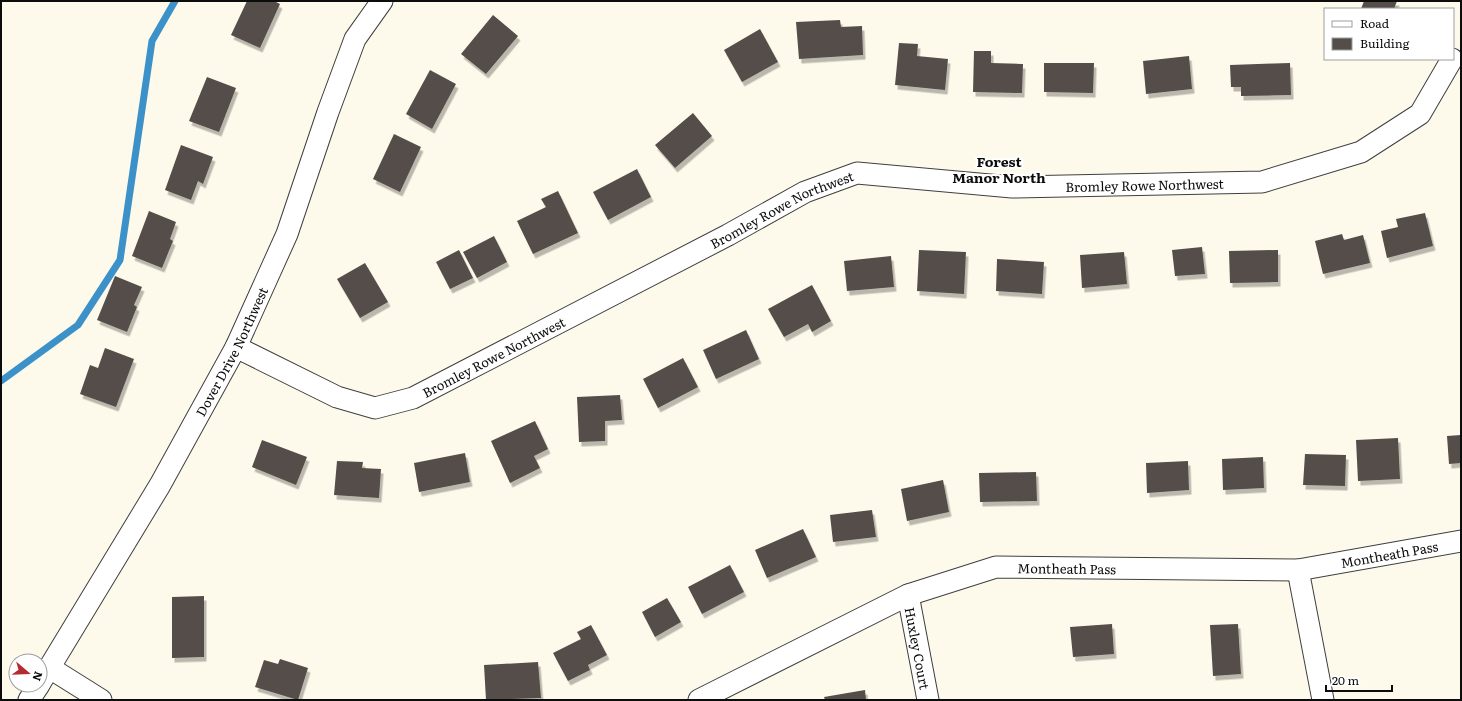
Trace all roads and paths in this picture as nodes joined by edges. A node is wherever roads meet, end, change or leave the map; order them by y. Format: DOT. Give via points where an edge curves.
graph roads {
  1 [pos="382,1"];
  2 [pos="1461,43"];
  3 [pos="1454,55"];
  4 [pos="1451,60"];
  5 [pos="236,347"];
  6 [pos="1461,541"];
  7 [pos="1298,570"];
  8 [pos="908,595"];
  9 [pos="48,671"];
  10 [pos="48,681"];
  11 [pos="101,700"];
  12 [pos="699,700"];
  13 [pos="928,700"];
  14 [pos="1323,700"];
  1 -- 5 [label="street, Dover Drive Northwest" via="355,39 287,234"];
  2 -- 3 [label="street, Bromley Rowe Northwest"];
  4 -- 5 [label="street, Bromley Rowe Northwest" via="1420,114 1361,152 1262,182 1012,187 857,173 805,192 728,235 413,398 375,408 337,397"];
  5 -- 9 [label="street, Dover Drive Northwest" via="160,485"];
  6 -- 7 [label="street, Montheath Pass"];
  7 -- 8 [label="street, Montheath Pass" via="996,567"];
  7 -- 14 [label="street"];
  8 -- 12 [label="street, Montheath Pass"];
  8 -- 13 [label="street, Huxley Court"];
  10 -- 11 [label="street"];
}
